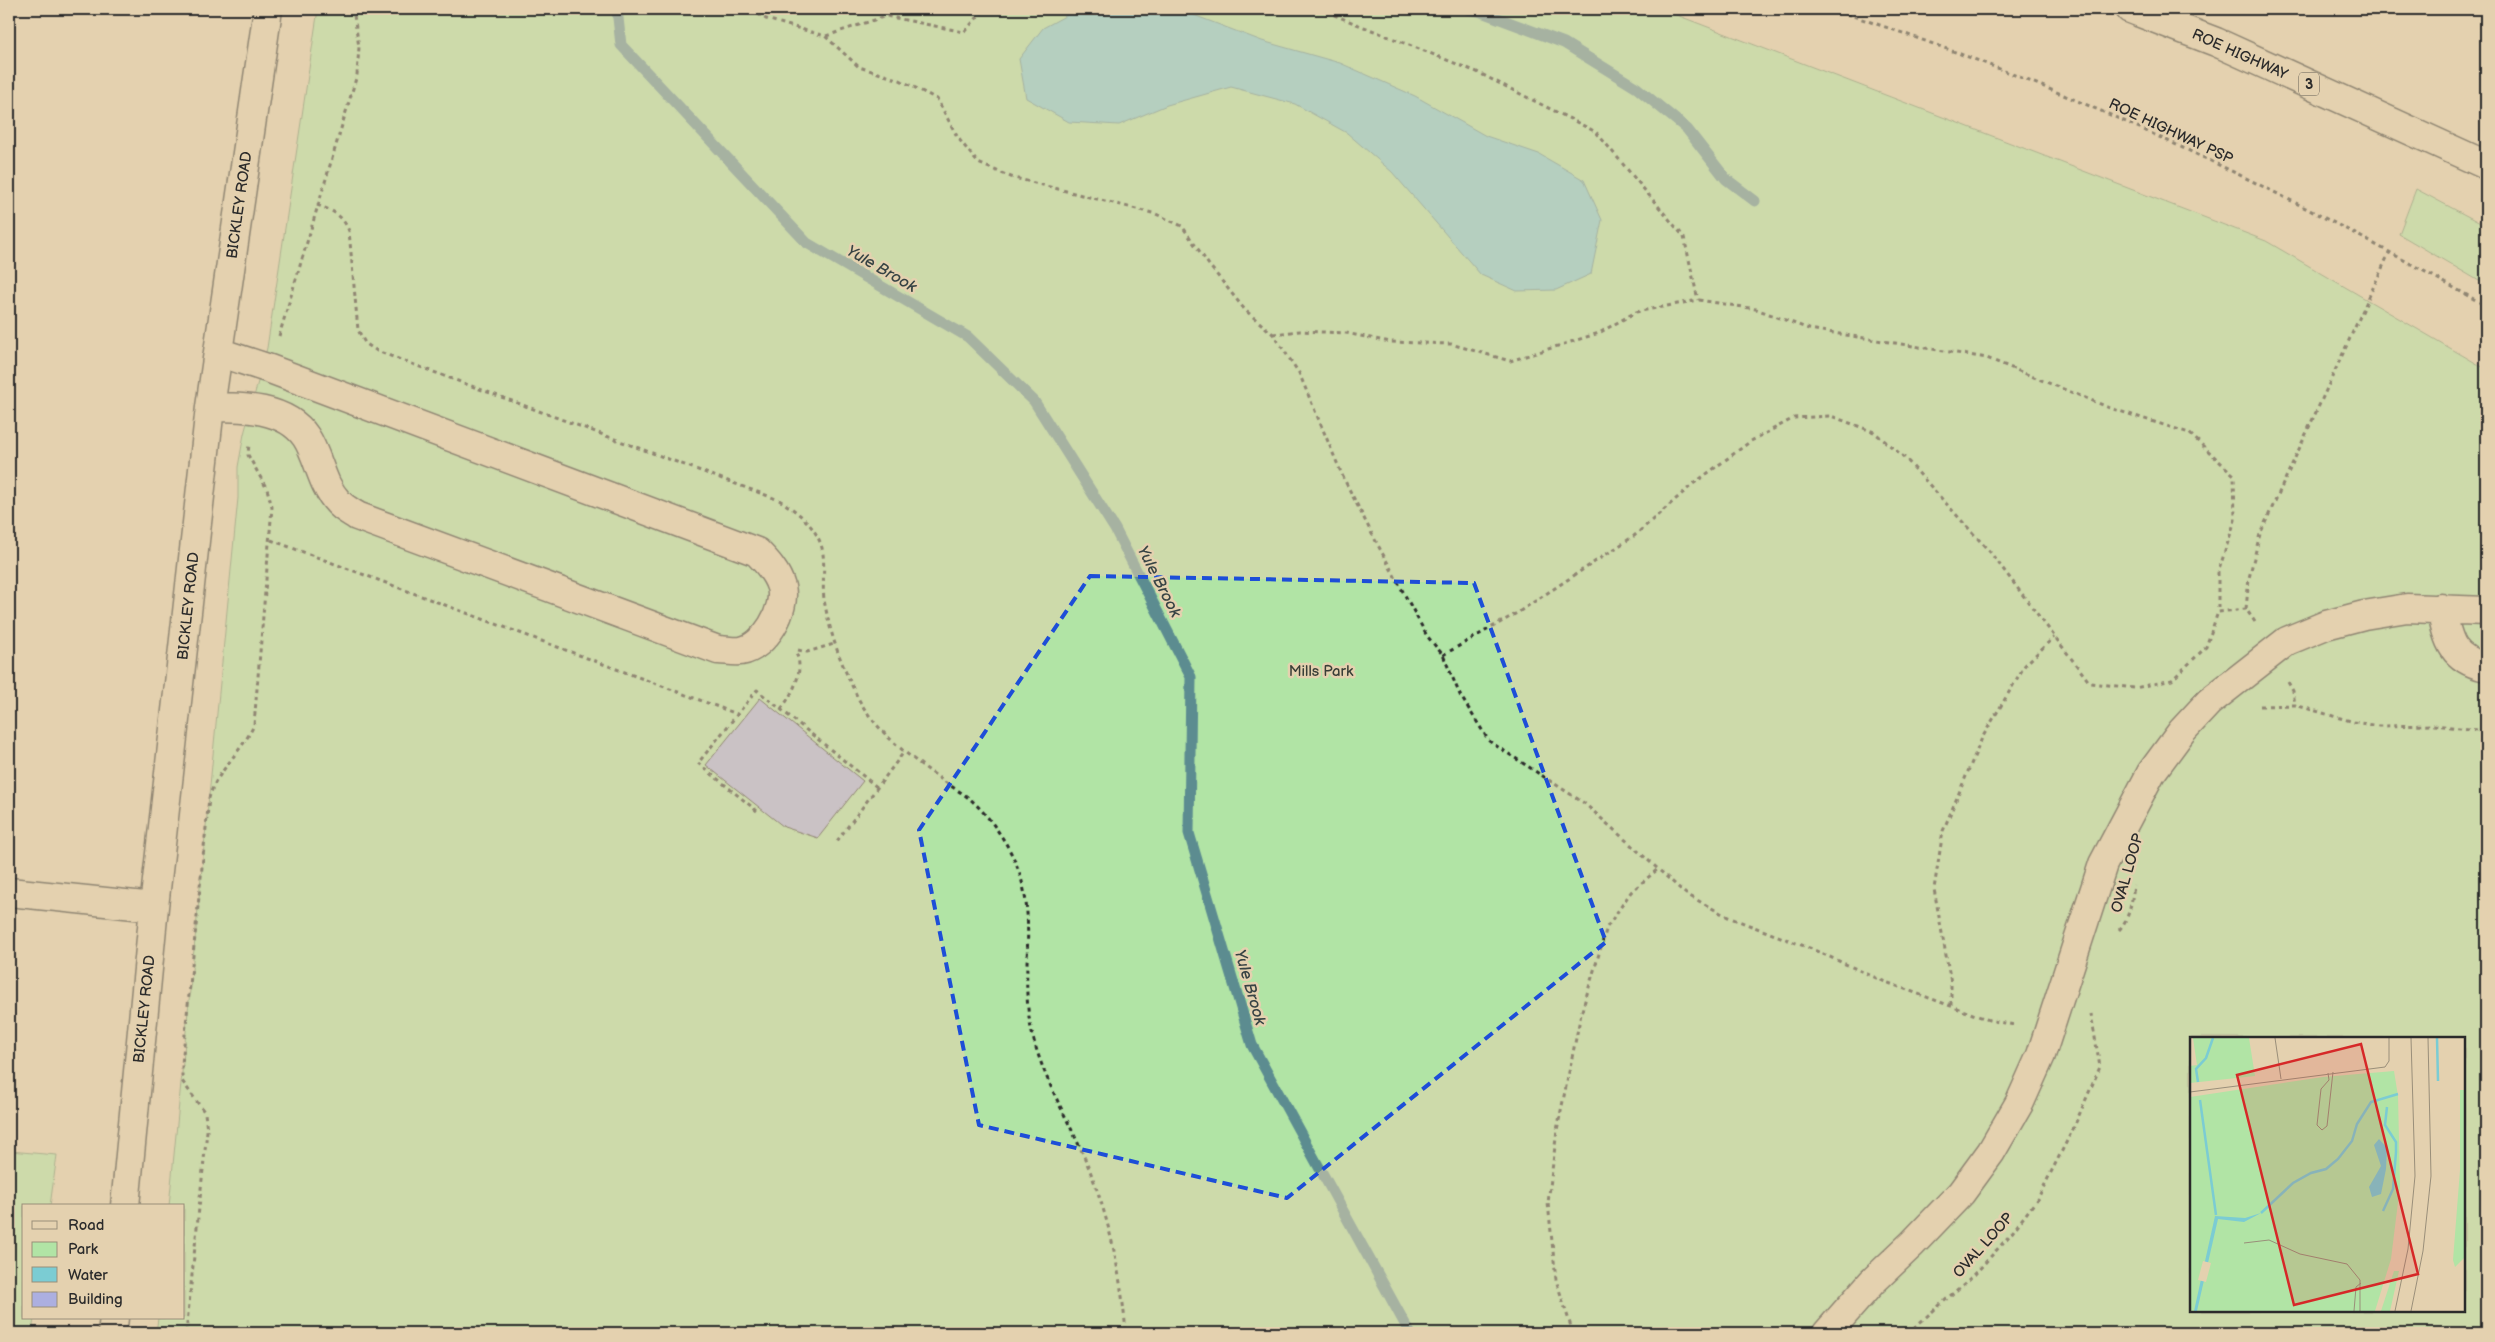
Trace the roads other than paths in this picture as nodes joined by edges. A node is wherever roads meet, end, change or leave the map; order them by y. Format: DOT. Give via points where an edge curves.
graph roads {
  1 [pos="268,9"];
  2 [pos="2130,9"];
  3 [pos="2486,165"];
  4 [pos="218,352"];
  5 [pos="210,407"];
  6 [pos="2441,608"];
  7 [pos="2486,610"];
  8 [pos="2486,667"];
  9 [pos="9,892"];
  10 [pos="154,907"];
  11 [pos="125,1204"];
  12 [pos="114,1320"];
  13 [pos="112,1333"];
  14 [pos="1827,1333"];
  1 -- 4 [label="main road, BICKLEY ROAD"];
  2 -- 3 [label="main road, ROE HIGHWAY / 3" via="2216,42"];
  4 -- 5 [label="main road, BICKLEY ROAD"];
  4 -- 5 [label="main road" via="757,552 770,564 782,588 780,613 764,638 743,651 718,650 357,516 339,503 328,489 307,438 289,420 250,408"];
  5 -- 10 [label="main road, BICKLEY ROAD"];
  6 -- 7 [label="main road"];
  6 -- 8 [label="main road" via="2452,647 2467,661"];
  6 -- 14 [label="main road" via="2406,608 2364,615 2326,625 2287,641 2202,709 2182,731 2151,773 2103,864 2048,1034 2020,1102 1992,1152 1966,1186"];
  9 -- 10 [label="main road"];
  10 -- 11 [label="main road, BICKLEY ROAD"];
  12 -- 13 [label="main road"];
}
